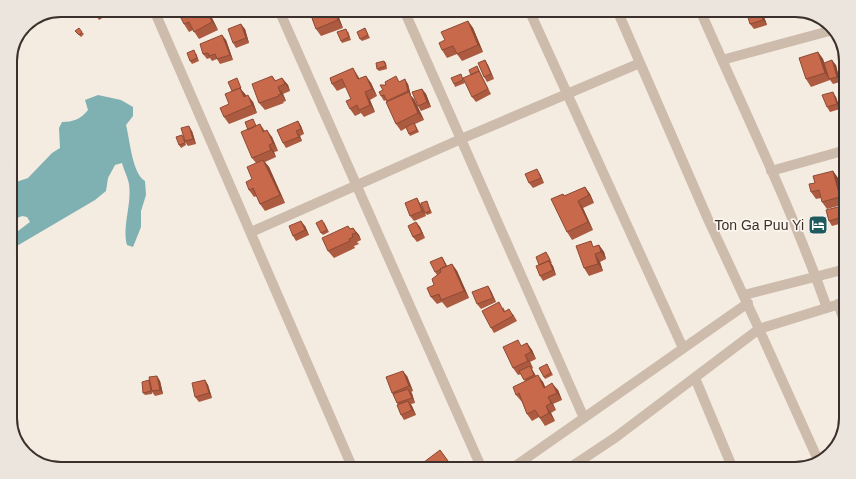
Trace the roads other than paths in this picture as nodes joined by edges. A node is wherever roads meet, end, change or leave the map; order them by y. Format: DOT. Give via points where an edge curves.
graph roads {
  1 [pos="157,17"];
  2 [pos="282,17"];
  3 [pos="407,17"];
  4 [pos="532,17"];
  5 [pos="620,17"];
  6 [pos="703,17"];
  7 [pos="827,31"];
  8 [pos="722,60"];
  9 [pos="640,62"];
  10 [pos="566,93"];
  11 [pos="461,139"];
  12 [pos="839,152"];
  13 [pos="771,171"];
  14 [pos="356,186"];
  15 [pos="251,232"];
  16 [pos="839,271"];
  17 [pos="816,277"];
  18 [pos="746,299"];
  19 [pos="839,304"];
  20 [pos="827,308"];
  21 [pos="760,329"];
  22 [pos="683,348"];
  23 [pos="695,378"];
  24 [pos="584,418"];
  25 [pos="816,456"];
  26 [pos="351,462"];
  27 [pos="479,462"];
  28 [pos="522,462"];
  29 [pos="578,462"];
  30 [pos="730,462"];
  1 -- 15 [label="street"];
  2 -- 14 [label="street"];
  3 -- 11 [label="street"];
  4 -- 10 [label="street"];
  5 -- 9 [label="street"];
  6 -- 8 [label="street"];
  7 -- 8 [label="street"];
  8 -- 13 [label="street"];
  9 -- 10 [label="street"];
  9 -- 18 [label="street" via="707,217"];
  10 -- 11 [label="street"];
  10 -- 22 [label="street"];
  11 -- 14 [label="street"];
  11 -- 24 [label="street"];
  12 -- 13 [label="street"];
  13 -- 17 [label="street"];
  14 -- 15 [label="street"];
  14 -- 27 [label="street"];
  15 -- 26 [label="street"];
  16 -- 17 [label="street"];
  17 -- 18 [label="street"];
  17 -- 20 [label="street"];
  18 -- 21 [label="street"];
  18 -- 22 [label="street"];
  19 -- 20 [label="street"];
  20 -- 21 [label="street"];
  21 -- 23 [label="street"];
  21 -- 25 [label="street"];
  22 -- 24 [label="street"];
  23 -- 29 [label="street"];
  23 -- 30 [label="street"];
  24 -- 28 [label="street"];
}
